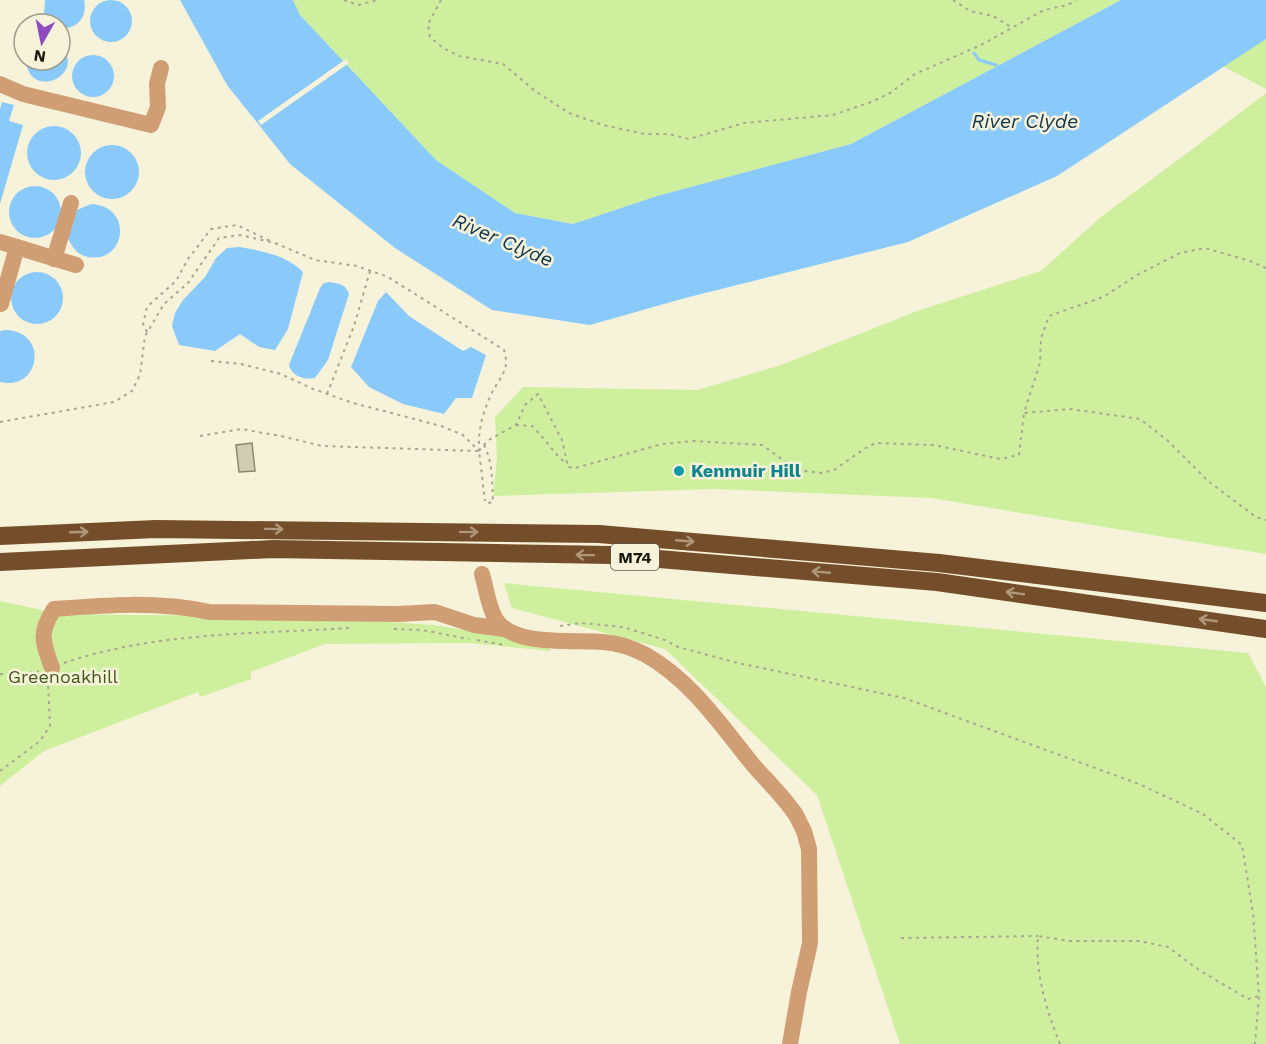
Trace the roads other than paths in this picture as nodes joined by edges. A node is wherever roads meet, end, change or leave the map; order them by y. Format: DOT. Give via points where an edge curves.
graph roads {
  1 [pos="161,68"];
  2 [pos="0,84"];
  3 [pos="71,203"];
  4 [pos="0,242"];
  5 [pos="17,247"];
  6 [pos="54,259"];
  7 [pos="76,265"];
  8 [pos="1,304"];
  9 [pos="0,534"];
  10 [pos="0,562"];
  11 [pos="482,574"];
  12 [pos="1266,603"];
  13 [pos="1266,629"];
  14 [pos="507,637"];
  15 [pos="50,668"];
  16 [pos="790,1044"];
  1 -- 2 [label="lane" via="158,107 151,125 23,94"];
  3 -- 6 [label="lane"];
  4 -- 5 [label="lane"];
  5 -- 6 [label="lane"];
  5 -- 8 [label="lane"];
  6 -- 7 [label="lane"];
  9 -- 12 [label="highway, M74, one-way" via="179,529 600,534 939,563"];
  13 -- 10 [label="highway, M74, one-way" via="937,582 611,555 273,549"];
  11 -- 14 [label="lane" via="496,619"];
  14 -- 15 [label="lane" via="435,612 209,612 181,606 106,604 54,609 45,623 43,642"];
  14 -- 16 [label="lane" via="614,643 648,656 713,713 792,809 809,849 810,931"];
}
